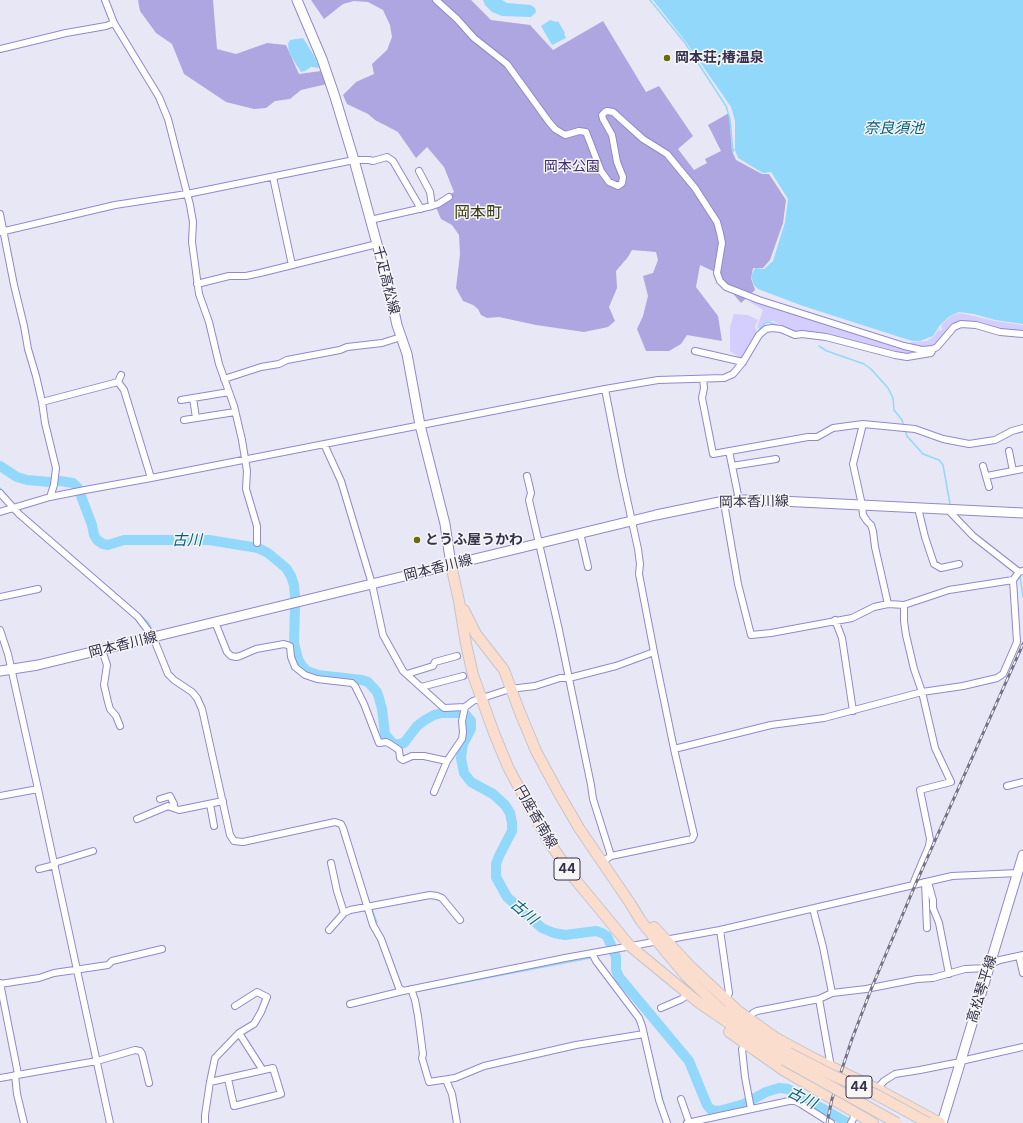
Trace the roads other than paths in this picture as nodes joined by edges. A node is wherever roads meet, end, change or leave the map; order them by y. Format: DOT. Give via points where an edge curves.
graph roads {
  1 [pos="105,0"];
  2 [pos="297,0"];
  3 [pos="436,0"];
  4 [pos="114,23"];
  5 [pos="0,49"];
  6 [pos="354,160"];
  7 [pos="419,171"];
  8 [pos="272,177"];
  9 [pos="187,194"];
  10 [pos="449,198"];
  11 [pos="432,206"];
  12 [pos="421,209"];
  13 [pos="0,214"];
  14 [pos="370,220"];
  15 [pos="2,231"];
  16 [pos="377,244"];
  17 [pos="292,265"];
  18 [pos="197,284"];
  19 [pos="1023,334"];
  20 [pos="400,337"];
  21 [pos="933,349"];
  22 [pos="695,351"];
  23 [pos="742,362"];
  24 [pos="121,375"];
  25 [pos="224,378"];
  26 [pos="703,380"];
  27 [pos="118,382"];
  28 [pos="605,389"];
  29 [pos="229,392"];
  30 [pos="193,398"];
  31 [pos="181,400"];
  32 [pos="42,402"];
  33 [pos="235,412"];
  34 [pos="196,418"];
  35 [pos="184,420"];
  36 [pos="863,424"];
  37 [pos="420,425"];
  38 [pos="1023,428"];
  39 [pos="324,444"];
  40 [pos="1009,451"];
  41 [pos="729,452"];
  42 [pos="245,459"];
  43 [pos="776,459"];
  44 [pos="732,466"];
  45 [pos="983,466"];
  46 [pos="1023,469"];
  47 [pos="1013,471"];
  48 [pos="527,476"];
  49 [pos="987,476"];
  50 [pos="151,478"];
  51 [pos="989,487"];
  52 [pos="0,492"];
  53 [pos="50,497"];
  54 [pos="739,500"];
  55 [pos="724,501"];
  56 [pos="862,505"];
  57 [pos="13,508"];
  58 [pos="918,508"];
  59 [pos="950,509"];
  60 [pos="0,512"];
  61 [pos="1023,513"];
  62 [pos="631,521"];
  63 [pos="580,533"];
  64 [pos="257,543"];
  65 [pos="539,543"];
  66 [pos="959,564"];
  67 [pos="452,566"];
  68 [pos="588,567"];
  69 [pos="1021,572"];
  70 [pos="1013,580"];
  71 [pos="372,584"];
  72 [pos="38,589"];
  73 [pos="0,597"];
  74 [pos="459,601"];
  75 [pos="888,604"];
  76 [pos="904,605"];
  77 [pos="835,620"];
  78 [pos="215,622"];
  79 [pos="0,630"];
  80 [pos="153,637"];
  81 [pos="102,650"];
  82 [pos="654,652"];
  83 [pos="457,656"];
  84 [pos="12,670"];
  85 [pos="0,671"];
  86 [pos="407,674"];
  87 [pos="463,676"];
  88 [pos="569,678"];
  89 [pos="421,687"];
  90 [pos="510,689"];
  91 [pos="922,692"];
  92 [pos="481,698"];
  93 [pos="465,708"];
  94 [pos="853,711"];
  95 [pos="120,726"];
  96 [pos="674,749"];
  97 [pos="447,761"];
  98 [pos="1023,782"];
  99 [pos="1007,786"];
  100 [pos="38,789"];
  101 [pos="434,792"];
  102 [pos="0,796"];
  103 [pos="160,799"];
  104 [pos="222,801"];
  105 [pos="210,804"];
  106 [pos="173,807"];
  107 [pos="137,819"];
  108 [pos="214,826"];
  109 [pos="93,851"];
  110 [pos="611,856"];
  111 [pos="1022,859"];
  112 [pos="602,862"];
  113 [pos="331,863"];
  114 [pos="55,864"];
  115 [pos="39,869"];
  116 [pos="1018,873"];
  117 [pos="927,882"];
  118 [pos="913,884"];
  119 [pos="367,906"];
  120 [pos="813,909"];
  121 [pos="344,913"];
  122 [pos="460,920"];
  123 [pos="927,928"];
  124 [pos="329,930"];
  125 [pos="720,930"];
  126 [pos="662,941"];
  127 [pos="630,946"];
  128 [pos="162,949"];
  129 [pos="592,953"];
  130 [pos="1021,956"];
  131 [pos="989,966"];
  132 [pos="77,969"];
  133 [pos="1023,973"];
  134 [pos="949,974"];
  135 [pos="0,983"];
  136 [pos="411,990"];
  137 [pos="403,991"];
  138 [pos="832,993"];
  139 [pos="688,994"];
  140 [pos="725,999"];
  141 [pos="819,999"];
  142 [pos="698,1002"];
  143 [pos="350,1004"];
  144 [pos="235,1006"];
  145 [pos="661,1008"];
  146 [pos="749,1018"];
  147 [pos="238,1033"];
  148 [pos="644,1034"];
  149 [pos="746,1044"];
  150 [pos="1023,1047"];
  151 [pos="786,1056"];
  152 [pos="98,1061"];
  153 [pos="960,1062"];
  154 [pos="831,1067"];
  155 [pos="262,1069"];
  156 [pos="16,1075"];
  157 [pos="0,1078"];
  158 [pos="228,1078"];
  159 [pos="446,1080"];
  160 [pos="820,1080"];
  161 [pos="210,1082"];
  162 [pos="149,1083"];
  163 [pos="877,1089"];
  164 [pos="681,1099"];
  165 [pos="750,1104"];
  166 [pos="854,1118"];
  167 [pos="688,1122"];
  168 [pos="24,1123"];
  169 [pos="110,1123"];
  170 [pos="205,1123"];
  171 [pos="458,1123"];
  172 [pos="667,1123"];
  173 [pos="831,1123"];
  174 [pos="873,1123"];
  175 [pos="887,1123"];
  176 [pos="898,1123"];
  177 [pos="928,1123"];
  178 [pos="941,1123"];
  1 -- 4 [label="street"];
  2 -- 6 [label="main road, 千疋高松線" via="322,59"];
  3 -- 21 [label="street" via="474,38 507,64 555,129 565,135 586,132 601,171 609,182 618,186 622,183 623,177 617,162 612,135 602,119 602,115 607,111 613,112 643,139 667,154 695,188 717,222 722,243 717,273 726,287 904,346 922,350"];
  4 -- 5 [label="street"];
  4 -- 9 [label="street" via="165,110"];
  6 -- 8 [label="street"];
  6 -- 12 [label="street" via="373,162 387,156 393,161"];
  6 -- 14 [label="main road, 千疋高松線"];
  7 -- 11 [label="street" via="430,192"];
  8 -- 9 [label="street"];
  8 -- 17 [label="street"];
  9 -- 15 [label="street" via="115,205"];
  9 -- 18 [label="street" via="193,222 192,242"];
  10 -- 11 [label="street"];
  11 -- 12 [label="street"];
  12 -- 14 [label="street"];
  13 -- 15 [label="street"];
  14 -- 16 [label="main road, 千疋高松線"];
  15 -- 32 [label="street"];
  16 -- 17 [label="street"];
  16 -- 20 [label="main road, 千疋高松線"];
  17 -- 18 [label="street"];
  18 -- 25 [label="street"];
  19 -- 21 [label="street" via="961,324 954,327"];
  20 -- 25 [label="street" via="382,343 347,347 287,360"];
  20 -- 37 [label="main road, 千疋高松線" via="407,354"];
  21 -- 23 [label="street" via="931,354 907,357 826,337 795,335 772,328 759,335"];
  22 -- 23 [label="street"];
  23 -- 26 [label="street" via="729,376"];
  24 -- 27 [label="street"];
  25 -- 29 [label="street"];
  26 -- 28 [label="street" via="673,378"];
  26 -- 41 [label="street" via="702,398 713,454"];
  27 -- 32 [label="street"];
  27 -- 50 [label="street" via="124,390"];
  28 -- 37 [label="street"];
  28 -- 62 [label="street"];
  29 -- 30 [label="street"];
  29 -- 33 [label="street"];
  30 -- 31 [label="street"];
  30 -- 34 [label="street"];
  32 -- 53 [label="street" via="56,468"];
  33 -- 34 [label="street"];
  33 -- 42 [label="street"];
  34 -- 35 [label="street"];
  36 -- 38 [label="street" via="915,429 943,439 969,444 995,440"];
  36 -- 41 [label="street" via="833,428 817,437"];
  36 -- 56 [label="street" via="853,464"];
  37 -- 39 [label="street"];
  37 -- 67 [label="main road, 千疋高松線" via="445,524"];
  39 -- 42 [label="street"];
  39 -- 71 [label="street" via="341,481"];
  40 -- 47 [label="street"];
  41 -- 44 [label="street"];
  42 -- 50 [label="street"];
  42 -- 64 [label="street" via="246,489 257,526"];
  43 -- 44 [label="street"];
  44 -- 54 [label="street"];
  45 -- 49 [label="street"];
  46 -- 47 [label="street"];
  47 -- 49 [label="street"];
  48 -- 65 [label="street" via="529,500"];
  49 -- 51 [label="street"];
  50 -- 53 [label="street"];
  52 -- 57 [label="street"];
  53 -- 57 [label="street"];
  54 -- 55 [label="main road, 岡本香川線"];
  54 -- 56 [label="main road, 岡本香川線"];
  55 -- 62 [label="main road, 岡本香川線"];
  55 -- 77 [label="street" via="738,584 751,634 770,633"];
  56 -- 58 [label="main road, 岡本香川線"];
  56 -- 75 [label="street" via="863,515 872,525"];
  57 -- 60 [label="street"];
  57 -- 80 [label="street" via="138,617"];
  58 -- 59 [label="main road, 岡本香川線"];
  58 -- 66 [label="street" via="934,564 941,568"];
  59 -- 61 [label="main road, 岡本香川線"];
  59 -- 69 [label="street" via="973,536"];
  62 -- 63 [label="main road, 岡本香川線"];
  62 -- 82 [label="street" via="638,549 639,574"];
  63 -- 65 [label="main road, 岡本香川線"];
  63 -- 68 [label="street"];
  65 -- 67 [label="main road, 岡本香川線"];
  65 -- 88 [label="street"];
  67 -- 71 [label="main road, 岡本香川線"];
  67 -- 74 [label="main road, 円座香南線 / 44"];
  69 -- 70 [label="street"];
  70 -- 76 [label="street" via="949,590"];
  70 -- 91 [label="street" via="1017,642 1003,674 997,678 963,686"];
  71 -- 78 [label="main road, 岡本香川線"];
  71 -- 86 [label="street" via="383,635"];
  72 -- 73 [label="street"];
  74 -- 90 [label="main road, 円座香南線 / 44" via="476,634 504,670"];
  74 -- 92 [label="main road, 円座香南線 / 44" via="473,675"];
  75 -- 76 [label="street"];
  75 -- 77 [label="street" via="874,607 852,618"];
  76 -- 91 [label="street" via="906,635"];
  77 -- 94 [label="street" via="842,638"];
  78 -- 80 [label="main road, 岡本香川線"];
  78 -- 97 [label="street" via="231,656 236,657 256,649 284,644 290,646 295,667 305,675 352,683 356,686 379,743 390,744 398,750 400,758 404,760 412,756 424,756"];
  79 -- 84 [label="street"];
  80 -- 81 [label="main road, 岡本香川線"];
  80 -- 104 [label="street" via="168,674 192,692 200,703"];
  81 -- 84 [label="main road, 岡本香川線"];
  81 -- 95 [label="street" via="107,665 104,685 108,702"];
  82 -- 88 [label="street" via="616,666"];
  82 -- 96 [label="street"];
  83 -- 86 [label="street"];
  84 -- 85 [label="main road, 岡本香川線"];
  84 -- 100 [label="street"];
  86 -- 89 [label="street"];
  87 -- 89 [label="street"];
  88 -- 90 [label="street"];
  88 -- 110 [label="street" via="593,799"];
  89 -- 93 [label="street" via="444,708"];
  90 -- 92 [label="street"];
  90 -- 112 [label="main road, 円座香南線 / 44" via="536,751 579,828"];
  91 -- 94 [label="street"];
  91 -- 118 [label="street" via="935,748 951,782 920,790 930,839"];
  92 -- 93 [label="street"];
  92 -- 127 [label="main road, 円座香南線 / 44" via="508,767 549,842 574,878"];
  93 -- 97 [label="street" via="462,739"];
  94 -- 96 [label="street" via="824,718 770,725"];
  96 -- 110 [label="street" via="694,835 692,838"];
  97 -- 101 [label="street"];
  98 -- 99 [label="street"];
  100 -- 102 [label="street"];
  100 -- 114 [label="street"];
  103 -- 106 [label="street" via="170,796"];
  104 -- 105 [label="street"];
  104 -- 119 [label="street" via="230,835 238,842 335,822 341,824"];
  105 -- 106 [label="street" via="179,810"];
  105 -- 108 [label="street"];
  106 -- 107 [label="street" via="164,807"];
  109 -- 114 [label="street"];
  110 -- 112 [label="street"];
  111 -- 116 [label="main road, 高松琴平線"];
  112 -- 126 [label="main road, 円座香南線 / 44" via="630,903"];
  113 -- 121 [label="street"];
  114 -- 115 [label="street"];
  114 -- 132 [label="street"];
  116 -- 117 [label="street" via="952,876"];
  116 -- 131 [label="main road, 高松琴平線"];
  117 -- 118 [label="street"];
  117 -- 123 [label="street"];
  117 -- 134 [label="street"];
  118 -- 120 [label="street"];
  119 -- 121 [label="street"];
  119 -- 122 [label="street" via="437,896 442,898"];
  119 -- 137 [label="street" via="399,988"];
  120 -- 125 [label="street"];
  120 -- 138 [label="street"];
  121 -- 124 [label="street"];
  125 -- 126 [label="street"];
  125 -- 140 [label="street" via="729,993"];
  126 -- 127 [label="street"];
  126 -- 140 [label="main road, 44"];
  126 -- 151 [label="main road, 円座香南線 / 44" via="687,977 715,1004 745,1030"];
  127 -- 129 [label="street"];
  127 -- 139 [label="main road, 円座香南線 / 44"];
  128 -- 132 [label="street" via="108,964"];
  129 -- 136 [label="street"];
  129 -- 148 [label="street" via="637,1014"];
  130 -- 131 [label="street"];
  130 -- 133 [label="street"];
  131 -- 134 [label="street"];
  131 -- 153 [label="main road, 高松琴平線"];
  132 -- 135 [label="street" via="39,978"];
  132 -- 152 [label="street"];
  134 -- 138 [label="street"];
  135 -- 156 [label="street"];
  136 -- 137 [label="street"];
  136 -- 159 [label="street" via="418,1016 422,1058 429,1082"];
  137 -- 143 [label="street"];
  138 -- 141 [label="street"];
  139 -- 142 [label="main road, 円座香南線 / 44"];
  139 -- 145 [label="street"];
  140 -- 146 [label="main road, 44"];
  141 -- 146 [label="street" via="757,1011"];
  141 -- 154 [label="street"];
  142 -- 149 [label="main road, 44" via="704,1011"];
  142 -- 151 [label="main road, 円座香南線 / 44" via="758,1043"];
  144 -- 147 [label="street" via="257,992 267,997 254,1024"];
  146 -- 154 [label="main road, 44" via="776,1038"];
  147 -- 155 [label="street"];
  147 -- 161 [label="street" via="215,1058"];
  148 -- 159 [label="street" via="576,1045 484,1066"];
  148 -- 172 [label="street"];
  149 -- 165 [label="street" via="742,1049"];
  149 -- 166 [label="main road, 44"];
  150 -- 153 [label="street"];
  151 -- 160 [label="main road, 円座香南線 / 44, bridge"];
  151 -- 177 [label="main road, 44, bridge" via="877,1095"];
  152 -- 156 [label="street"];
  152 -- 162 [label="street" via="121,1053 140,1051"];
  152 -- 169 [label="street"];
  153 -- 163 [label="street" via="895,1074"];
  153 -- 178 [label="main road, 高松琴平線"];
  154 -- 163 [label="main road, 44"];
  155 -- 158 [label="street"];
  155 -- 158 [label="street" via="273,1068 281,1094 234,1106"];
  156 -- 157 [label="street"];
  156 -- 168 [label="street" via="16,1094"];
  158 -- 161 [label="street"];
  159 -- 171 [label="street" via="452,1094"];
  160 -- 175 [label="main road, 44, bridge"];
  160 -- 176 [label="main road, 円座香南線 / 44, bridge"];
  161 -- 170 [label="street"];
  163 -- 178 [label="main road, 44"];
  164 -- 167 [label="street"];
  165 -- 167 [label="street"];
  165 -- 173 [label="street" via="795,1101"];
  166 -- 174 [label="main road, 44"];
}
